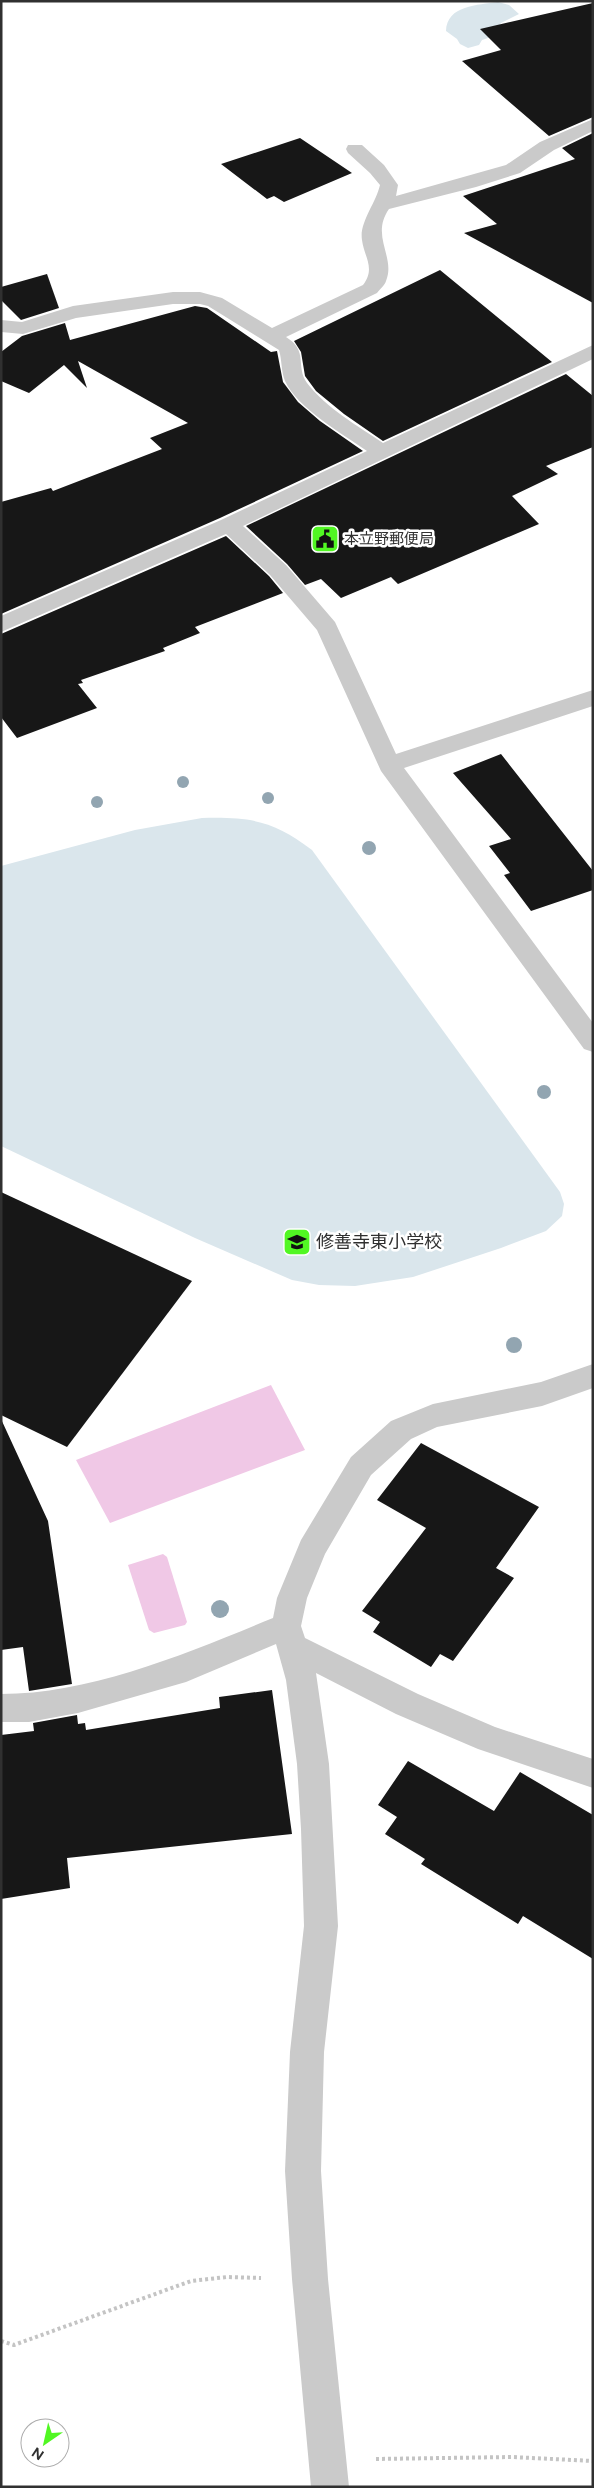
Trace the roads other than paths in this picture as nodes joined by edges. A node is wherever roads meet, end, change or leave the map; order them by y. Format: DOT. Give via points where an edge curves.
graph roads {
  1 [pos="593,124"];
  2 [pos="355,149"];
  3 [pos="383,204"];
  4 [pos="1,326"];
  5 [pos="272,336"];
  6 [pos="593,351"];
  7 [pos="382,452"];
  8 [pos="229,525"];
  9 [pos="1,625"];
  10 [pos="593,698"];
  11 [pos="389,765"];
  12 [pos="593,1042"];
  13 [pos="593,1376"];
  14 [pos="289,1637"];
  15 [pos="1,1708"];
  16 [pos="593,1774"];
  17 [pos="329,2473"];
  1 -- 3 [label="street" via="547,146 513,169"];
  2 -- 3 [label="street" via="389,185"];
  3 -- 5 [label="street" via="376,214 371,240 379,260 374,285"];
  4 -- 5 [label="street" via="23,328 73,312 173,298 200,298 215,302"];
  5 -- 7 [label="street" via="288,347 293,356 296,383"];
  6 -- 7 [label="street"];
  7 -- 8 [label="street"];
  8 -- 9 [label="street"];
  8 -- 11 [label="street" via="278,570 327,627"];
  10 -- 11 [label="street"];
  11 -- 12 [label="street"];
  13 -- 14 [label="street" via="542,1394 433,1416 401,1430 361,1466 312,1549 292,1598"];
  14 -- 15 [label="street" via="78,1699 29,1708"];
  14 -- 16 [label="street" via="407,1704 489,1739"];
  14 -- 17 [label="street" via="302,1680 313,1764 321,1926 307,2052 304,2161 310,2279"];
}
